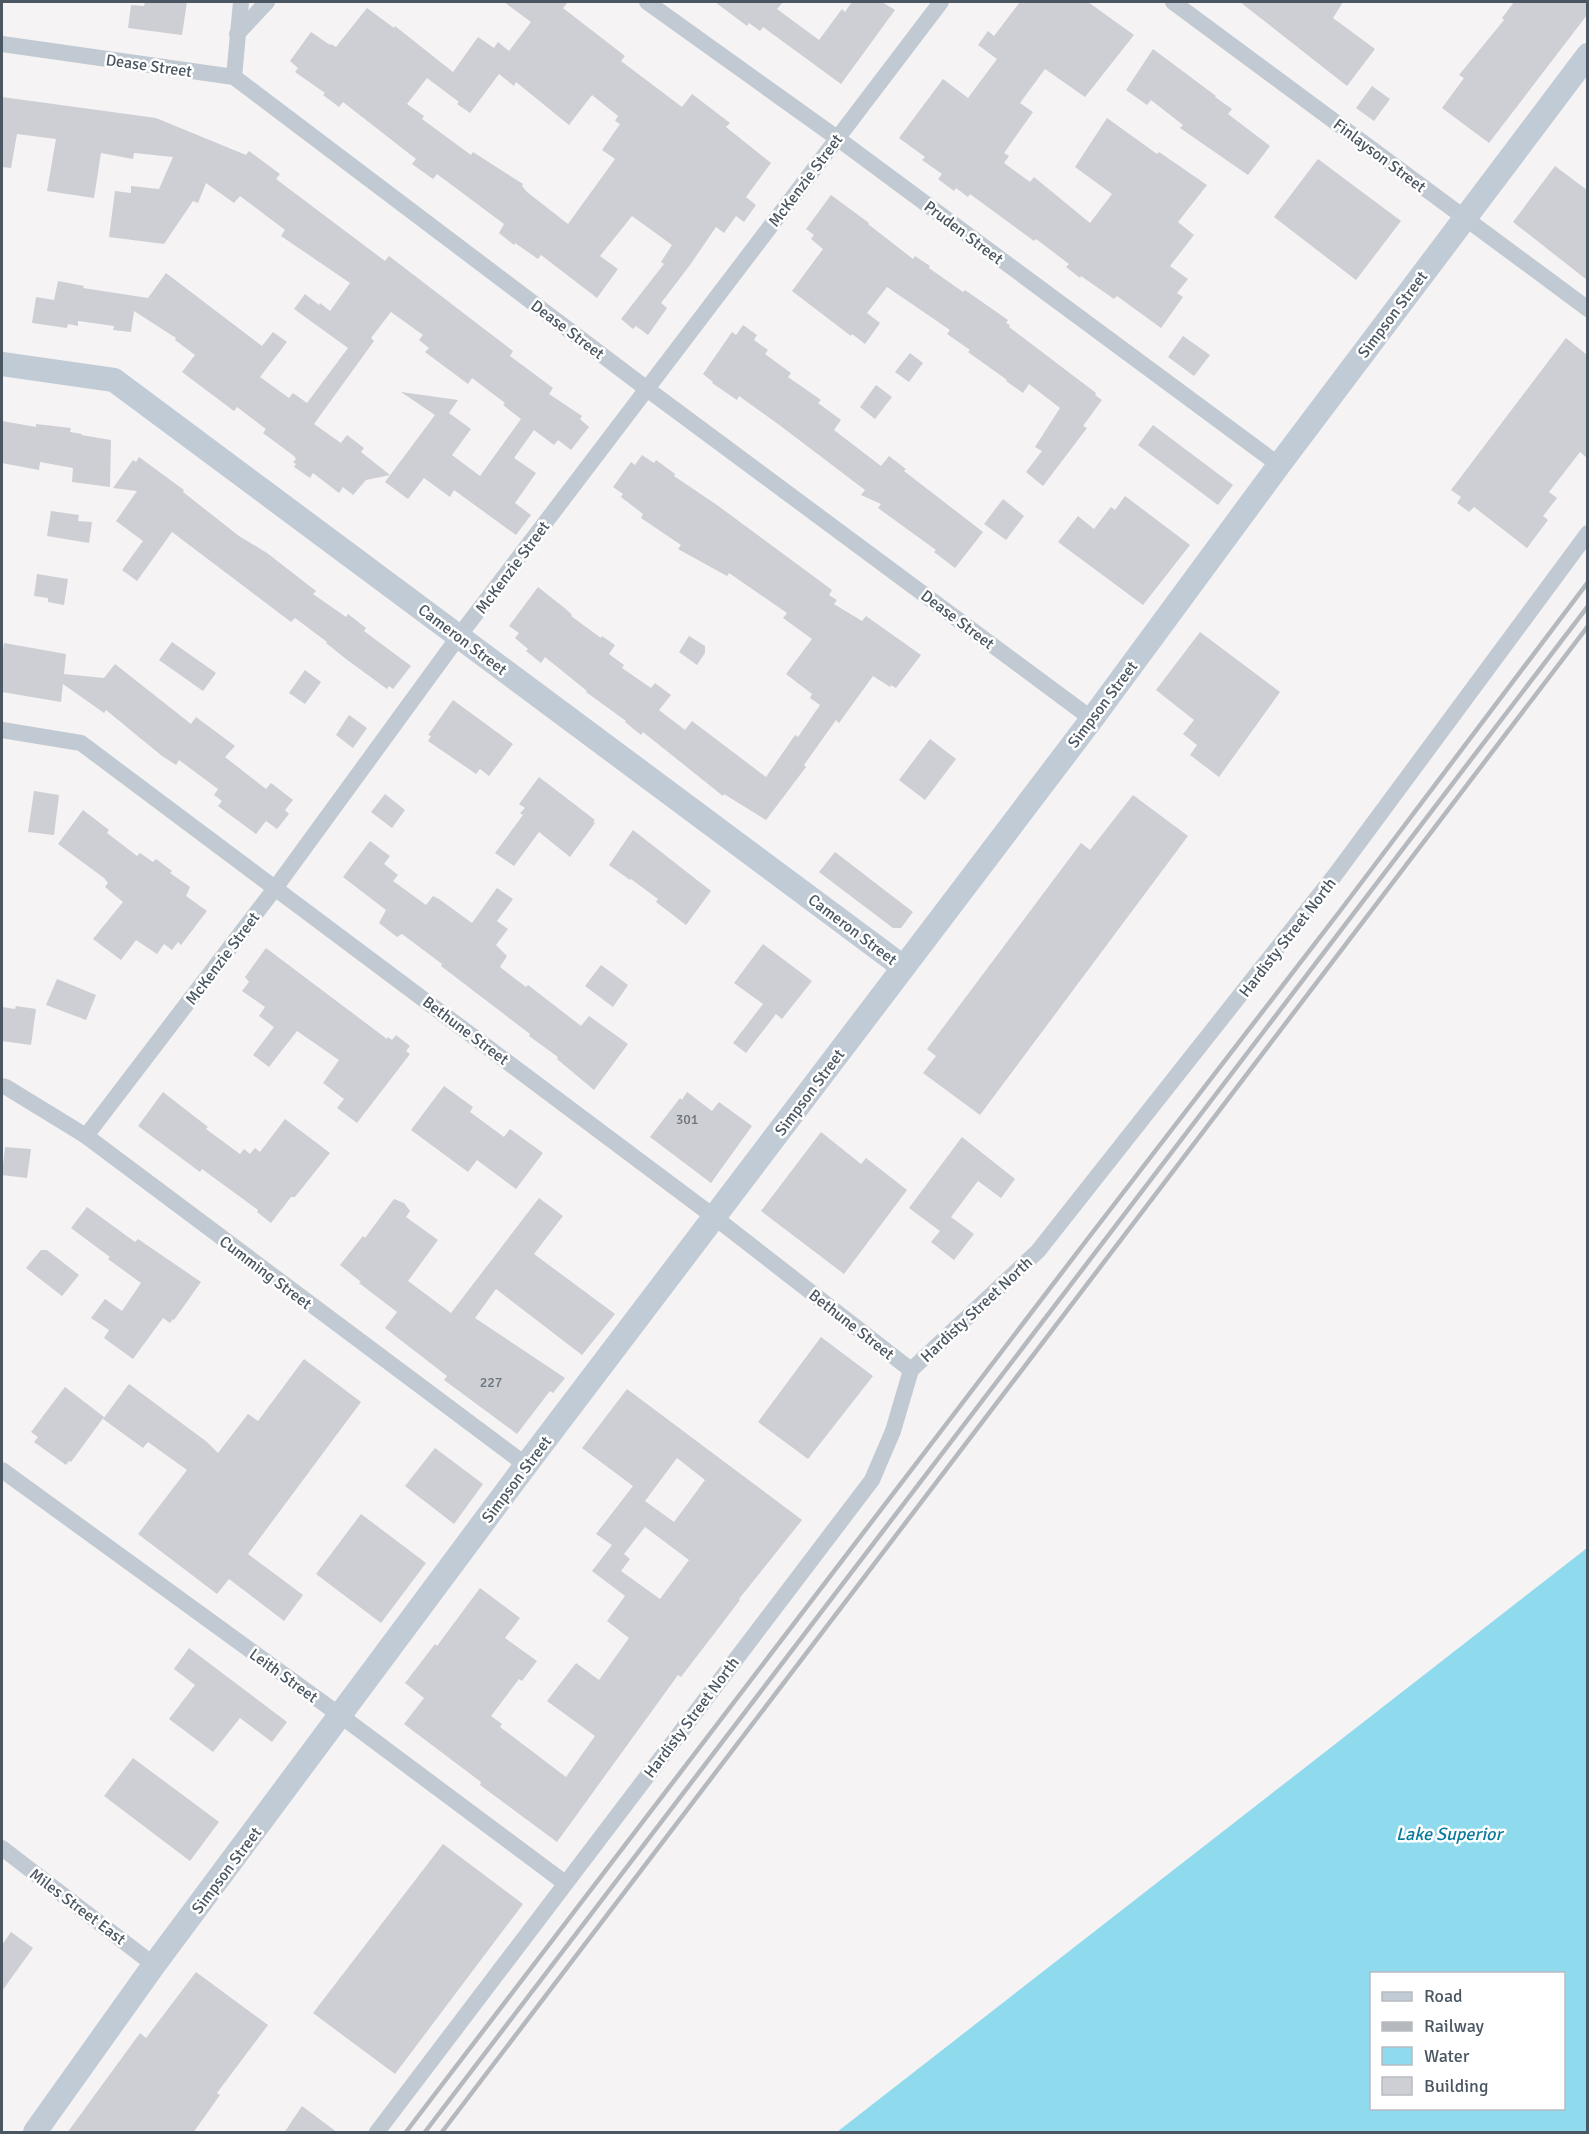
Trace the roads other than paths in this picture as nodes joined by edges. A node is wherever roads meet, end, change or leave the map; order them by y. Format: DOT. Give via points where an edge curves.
graph roads {
  1 [pos="241,2"];
  2 [pos="267,2"];
  3 [pos="647,2"];
  4 [pos="941,2"];
  5 [pos="1173,2"];
  6 [pos="237,34"];
  7 [pos="2,44"];
  8 [pos="1587,55"];
  9 [pos="234,77"];
  10 [pos="837,138"];
  11 [pos="1465,218"];
  12 [pos="1587,309"];
  13 [pos="2,364"];
  14 [pos="647,388"];
  15 [pos="1279,465"];
  16 [pos="1587,533"];
  17 [pos="459,636"];
  18 [pos="1092,718"];
  19 [pos="2,730"];
  20 [pos="276,887"];
  21 [pos="903,967"];
  22 [pos="2,1086"];
  23 [pos="86,1136"];
  24 [pos="713,1216"];
  25 [pos="910,1370"];
  26 [pos="526,1466"];
  27 [pos="2,1470"];
  28 [pos="341,1716"];
  29 [pos="2,1848"];
  30 [pos="565,1883"];
  31 [pos="154,1965"];
  32 [pos="35,2133"];
  33 [pos="377,2133"];
  1 -- 6 [label="street"];
  2 -- 6 [label="street"];
  3 -- 10 [label="street, Pruden Street"];
  4 -- 10 [label="street, McKenzie Street"];
  5 -- 11 [label="street, Finlayson Street"];
  6 -- 9 [label="street"];
  7 -- 9 [label="street, Dease Street"];
  8 -- 11 [label="main road, Simpson Street"];
  9 -- 14 [label="street, Dease Street"];
  10 -- 14 [label="street, McKenzie Street"];
  10 -- 15 [label="street, Pruden Street"];
  11 -- 12 [label="street, Finlayson Street"];
  11 -- 15 [label="main road, Simpson Street"];
  13 -- 17 [label="main road, Cameron Street" via="114,380"];
  14 -- 17 [label="street, McKenzie Street"];
  14 -- 18 [label="street, Dease Street"];
  15 -- 18 [label="main road, Simpson Street"];
  16 -- 25 [label="street, Hardisty Street North" via="1335,875 1038,1251"];
  17 -- 20 [label="street, McKenzie Street"];
  17 -- 21 [label="main road, Cameron Street"];
  18 -- 21 [label="main road, Simpson Street"];
  19 -- 20 [label="street, Bethune Street" via="81,743"];
  20 -- 23 [label="street, McKenzie Street"];
  20 -- 24 [label="street, Bethune Street"];
  21 -- 24 [label="main road, Simpson Street"];
  22 -- 23 [label="street, Cumming Street"];
  23 -- 26 [label="street, Cumming Street"];
  24 -- 25 [label="street, Bethune Street"];
  24 -- 26 [label="main road, Simpson Street"];
  25 -- 30 [label="street, Hardisty Street North" via="893,1431 872,1480"];
  26 -- 28 [label="main road, Simpson Street"];
  27 -- 28 [label="street, Leith Street"];
  28 -- 30 [label="street, Leith Street"];
  28 -- 31 [label="main road, Simpson Street"];
  29 -- 31 [label="street, Miles Street East"];
  30 -- 33 [label="street, Hardisty Street North"];
  31 -- 32 [label="main road, Simpson Street"];
}
